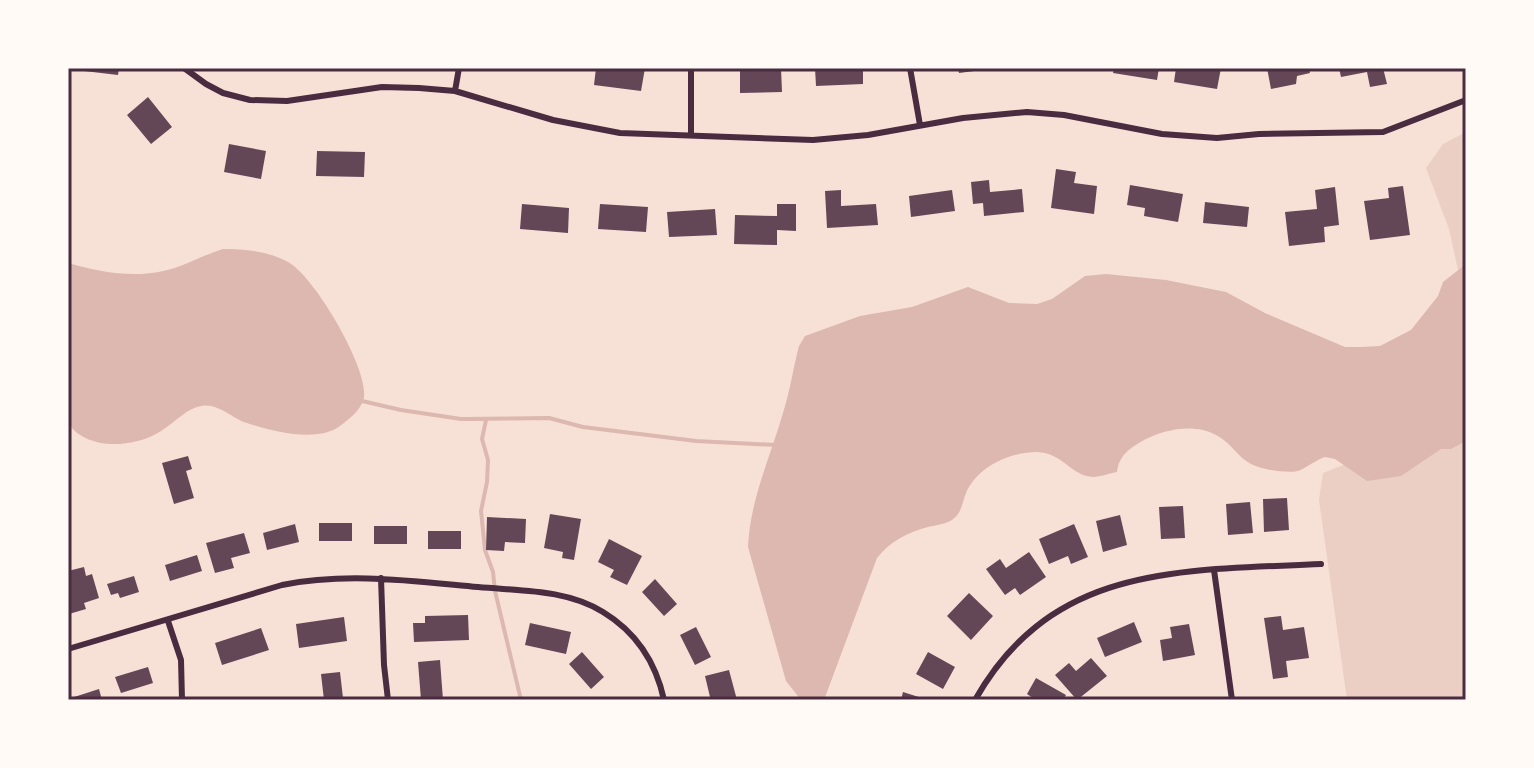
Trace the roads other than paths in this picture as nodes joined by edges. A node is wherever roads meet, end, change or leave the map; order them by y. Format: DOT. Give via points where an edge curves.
graph roads {
  1 [pos="184,68"];
  2 [pos="459,68"];
  3 [pos="691,68"];
  4 [pos="910,68"];
  5 [pos="455,91"];
  6 [pos="1466,100"];
  7 [pos="920,125"];
  8 [pos="691,134"];
  9 [pos="1321,564"];
  10 [pos="1214,570"];
  11 [pos="381,578"];
  12 [pos="168,621"];
  13 [pos="68,649"];
  14 [pos="182,700"];
  15 [pos="388,700"];
  16 [pos="664,700"];
  17 [pos="975,700"];
  18 [pos="1232,700"];
  1 -- 5 [label="street" via="223,93 268,102 382,87"];
  2 -- 5 [label="street"];
  3 -- 8 [label="street"];
  4 -- 7 [label="street"];
  5 -- 8 [label="street" via="587,127"];
  6 -- 7 [label="street" via="1383,132 1217,138 1027,112"];
  7 -- 8 [label="street" via="813,140"];
  9 -- 10 [label="street"];
  10 -- 17 [label="street" via="1138,578 1077,600 1025,637"];
  10 -- 18 [label="street"];
  11 -- 12 [label="street" via="296,582"];
  11 -- 15 [label="street"];
  11 -- 16 [label="street" via="554,594 588,604 639,643 658,674"];
  12 -- 13 [label="street"];
  12 -- 14 [label="street" via="181,660"];
}
